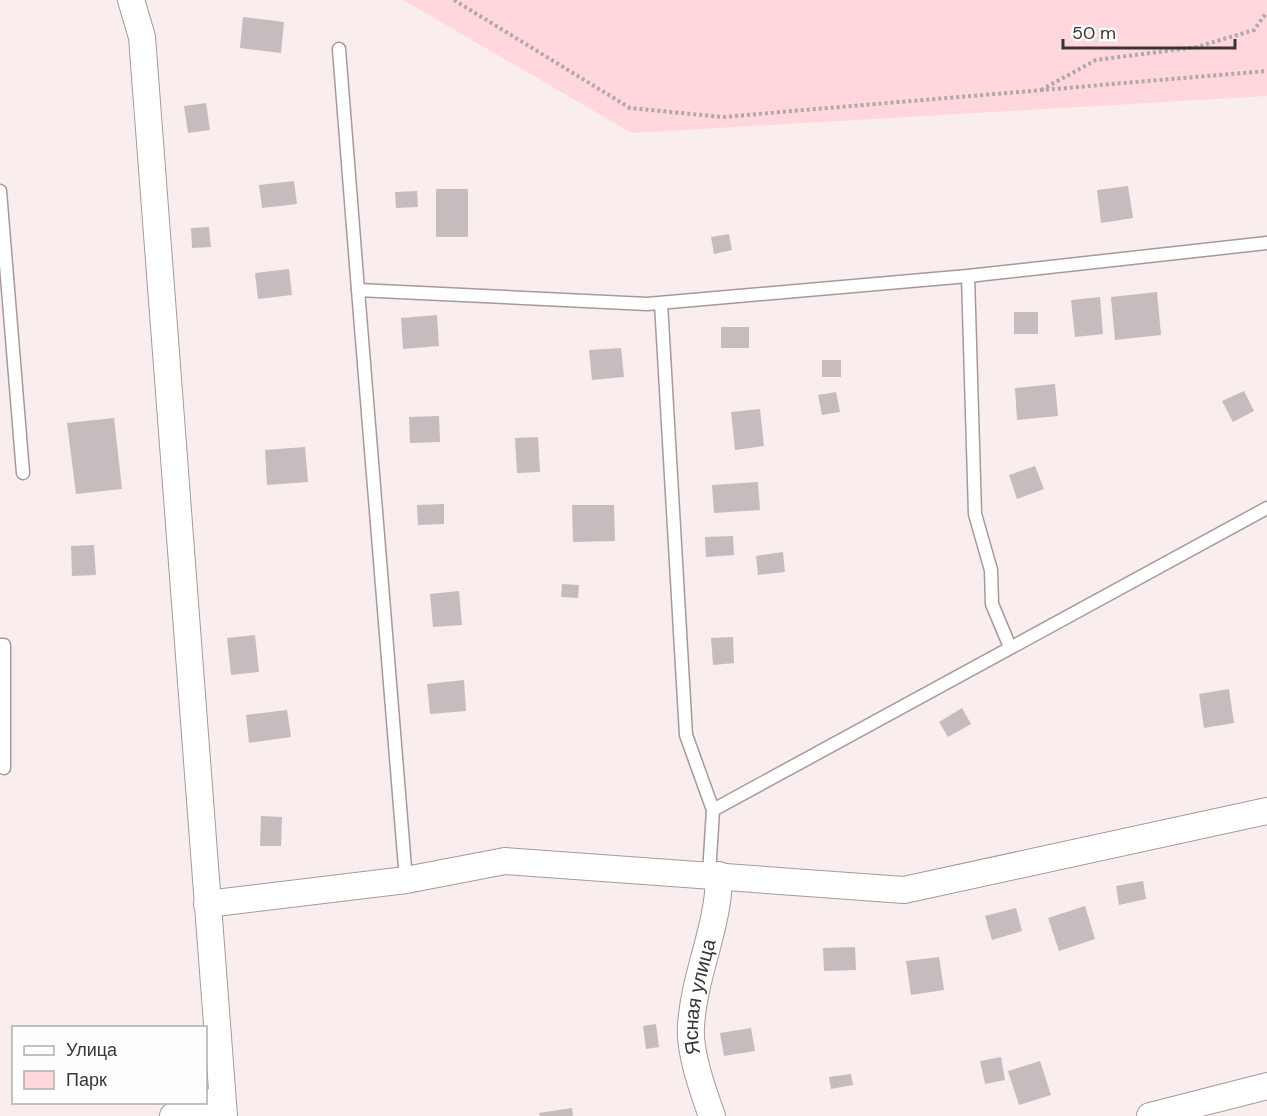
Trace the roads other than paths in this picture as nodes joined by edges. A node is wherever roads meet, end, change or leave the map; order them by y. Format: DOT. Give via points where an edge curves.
graph roads {
  1 [pos="131,0"];
  2 [pos="339,50"];
  3 [pos="0,191"];
  4 [pos="1267,243"];
  5 [pos="968,276"];
  6 [pos="358,290"];
  7 [pos="662,303"];
  8 [pos="23,472"];
  9 [pos="1267,508"];
  10 [pos="0,645"];
  11 [pos="1010,647"];
  12 [pos="4,768"];
  13 [pos="713,810"];
  14 [pos="1267,811"];
  15 [pos="714,875"];
  16 [pos="406,880"];
  17 [pos="207,904"];
  18 [pos="1267,1086"];
  19 [pos="223,1107"];
  20 [pos="173,1116"];
  21 [pos="712,1116"];
  22 [pos="1150,1116"];
  1 -- 17 [label="street" via="142,37"];
  2 -- 6 [label="lane"];
  3 -- 8 [label="lane"];
  4 -- 5 [label="lane"];
  5 -- 7 [label="lane"];
  5 -- 11 [label="lane" via="975,514 991,570 992,604"];
  6 -- 7 [label="lane"];
  6 -- 16 [label="lane"];
  7 -- 13 [label="lane" via="687,735"];
  9 -- 11 [label="lane"];
  10 -- 12 [label="lane" via="4,645"];
  11 -- 13 [label="lane"];
  13 -- 15 [label="lane"];
  14 -- 15 [label="street" via="904,890"];
  15 -- 16 [label="street" via="505,861"];
  15 -- 21 [label="street, Ясная улица" via="719,902 696,984 690,1028"];
  16 -- 17 [label="street"];
  17 -- 19 [label="street"];
  18 -- 22 [label="street"];
  19 -- 20 [label="street"];
}
